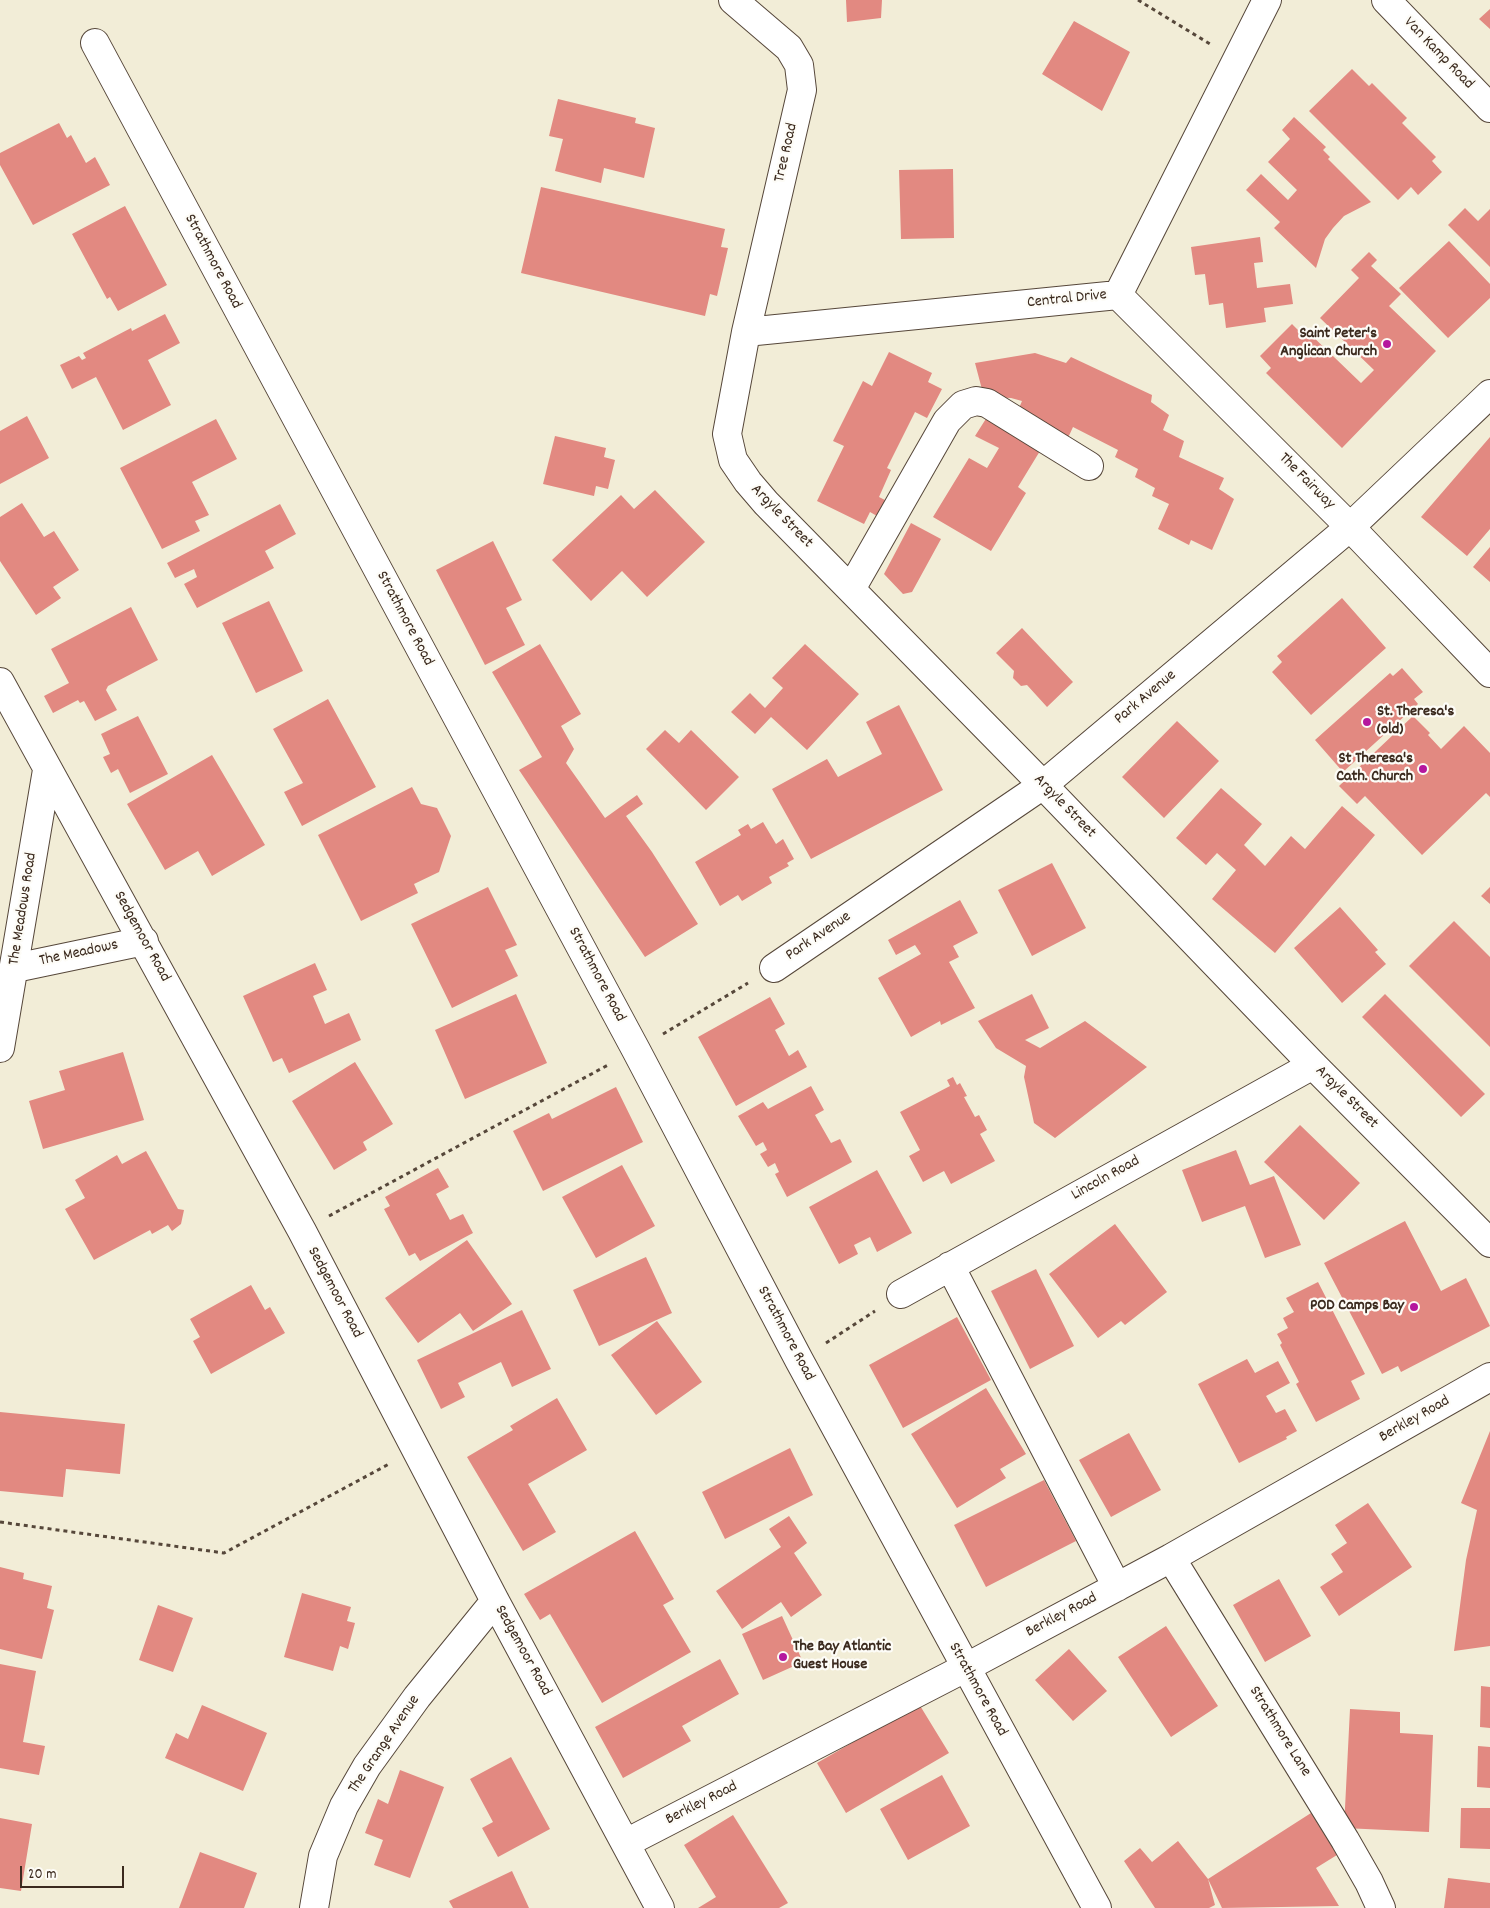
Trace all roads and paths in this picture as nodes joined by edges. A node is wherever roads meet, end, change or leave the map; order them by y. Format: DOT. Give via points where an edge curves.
graph roads {
  1 [pos="733,0"];
  2 [pos="1138,0"];
  3 [pos="1268,0"];
  4 [pos="1386,0"];
  5 [pos="95,43"];
  6 [pos="1237,60"];
  7 [pos="1490,108"];
  8 [pos="1118,294"];
  9 [pos="746,332"];
  10 [pos="1490,394"];
  11 [pos="1088,466"];
  12 [pos="1350,527"];
  13 [pos="851,589"];
  14 [pos="1490,673"];
  15 [pos="0,682"];
  16 [pos="47,770"];
  17 [pos="1044,785"];
  18 [pos="144,941"];
  19 [pos="15,968"];
  20 [pos="774,968"];
  21 [pos="0,1048"];
  22 [pos="636,1050"];
  23 [pos="1313,1065"];
  24 [pos="302,1231"];
  25 [pos="1490,1243"];
  26 [pos="950,1266"];
  27 [pos="901,1294"];
  28 [pos="799,1360"];
  29 [pos="1490,1377"];
  30 [pos="416,1449"];
  31 [pos="0,1522"];
  32 [pos="1172,1558"];
  33 [pos="1117,1587"];
  34 [pos="494,1601"];
  35 [pos="965,1668"];
  36 [pos="626,1843"];
  37 [pos="314,1908"];
  38 [pos="660,1908"];
  39 [pos="1097,1908"];
  40 [pos="1381,1908"];
  1 -- 9 [label="street, Tree Road" via="789,48 799,64 802,90"];
  2 -- 6 [label="path"];
  3 -- 6 [label="street, Central Drive"];
  4 -- 7 [label="street, Van Kamp Road"];
  5 -- 22 [label="street, Strathmore Road"];
  6 -- 8 [label="street, Central Drive"];
  8 -- 9 [label="street, Central Drive"];
  8 -- 12 [label="street, The Fairway"];
  9 -- 13 [label="street, Argyle Street" via="727,434 733,460 766,502"];
  10 -- 12 [label="street, Park Avenue"];
  11 -- 13 [label="street" via="986,404 976,401 963,405 947,421"];
  12 -- 14 [label="street, The Fairway"];
  12 -- 17 [label="street, Park Avenue"];
  13 -- 17 [label="street, Argyle Street"];
  15 -- 16 [label="street, Sedgemoor Road"];
  16 -- 18 [label="street, Sedgemoor Road"];
  16 -- 19 [label="street, The Meadows Road"];
  17 -- 20 [label="street, Park Avenue"];
  17 -- 23 [label="street, Argyle Street"];
  18 -- 19 [label="street, The Meadows"];
  18 -- 24 [label="street, Sedgemoor Road"];
  19 -- 21 [label="street, The Meadows Road"];
  20 -- 22 [label="path"];
  22 -- 24 [label="path"];
  22 -- 28 [label="street, Strathmore Road"];
  23 -- 25 [label="street, Argyle Street"];
  23 -- 26 [label="street, Lincoln Road"];
  24 -- 30 [label="street, Sedgemoor Road"];
  26 -- 27 [label="street, Lincoln Road"];
  26 -- 33 [label="street"];
  27 -- 28 [label="path"];
  28 -- 35 [label="street, Strathmore Road"];
  29 -- 32 [label="street, Berkley Road"];
  30 -- 31 [label="path" via="224,1553"];
  30 -- 34 [label="street, Sedgemoor Road"];
  32 -- 33 [label="street, Berkley Road"];
  32 -- 40 [label="street, Strathmore Lane" via="1345,1840"];
  33 -- 35 [label="street, Berkley Road"];
  34 -- 36 [label="street, Sedgemoor Road"];
  34 -- 37 [label="street, The Grange Avenue" via="417,1696 362,1774 344,1806 323,1856"];
  35 -- 36 [label="street, Berkley Road"];
  35 -- 39 [label="street, Strathmore Road"];
  36 -- 38 [label="street, Sedgemoor Road"];
}
